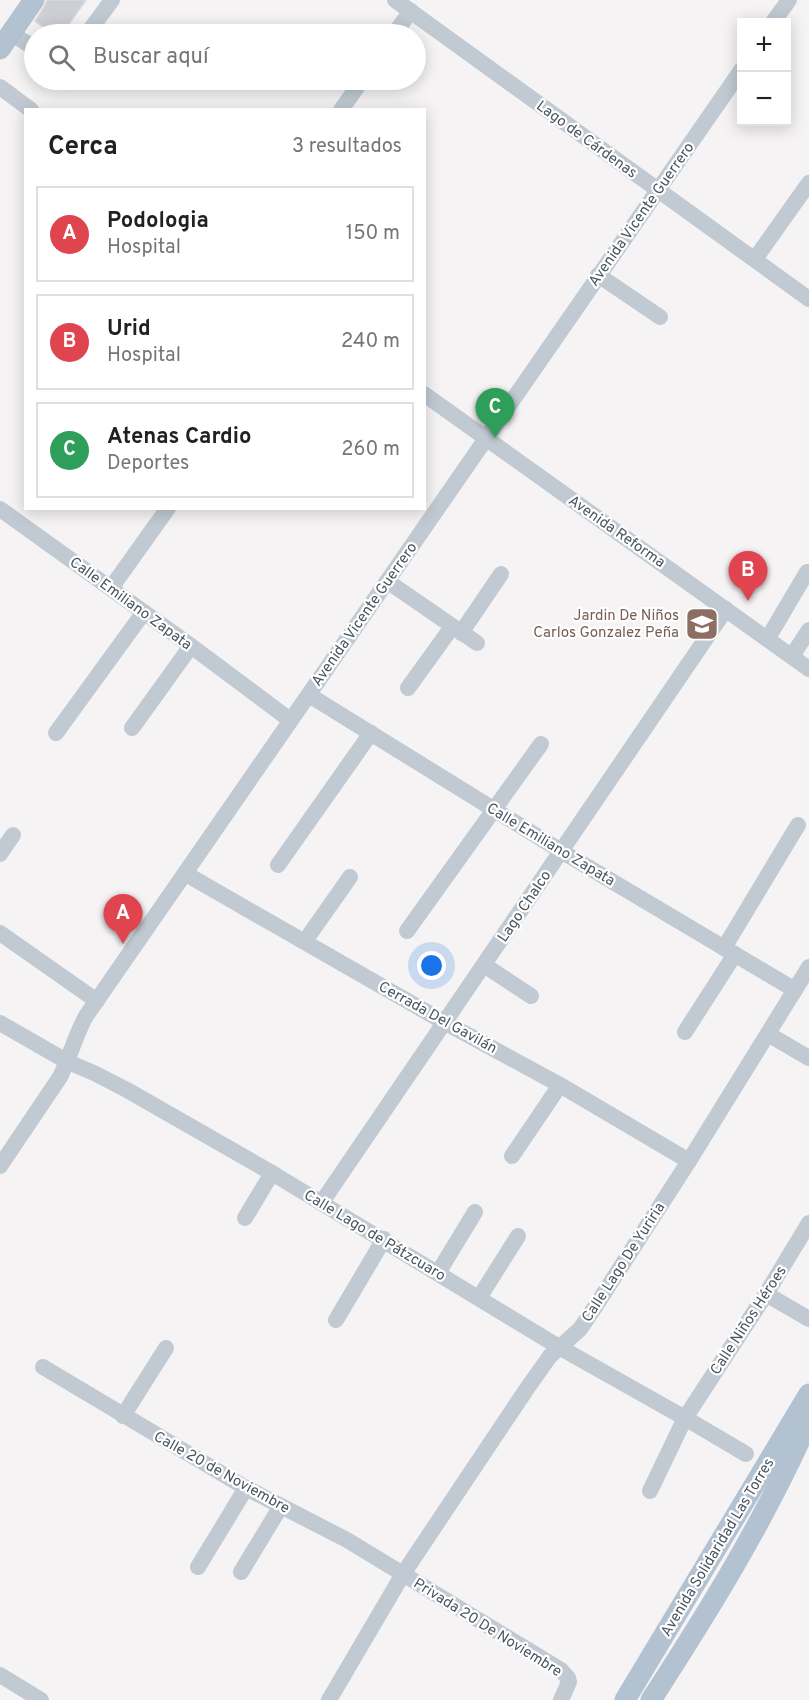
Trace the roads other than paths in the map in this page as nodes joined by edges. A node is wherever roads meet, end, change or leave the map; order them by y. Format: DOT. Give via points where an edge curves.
graph roads {
  1 [pos="34,0"];
  2 [pos="112,0"];
  3 [pos="395,0"];
  4 [pos="789,0"];
  5 [pos="411,11"];
  6 [pos="776,18"];
  7 [pos="94,24"];
  8 [pos="401,24"];
  9 [pos="6,41"];
  10 [pos="24,46"];
  11 [pos="739,72"];
  12 [pos="0,87"];
  13 [pos="355,90"];
  14 [pos="28,108"];
  15 [pos="342,108"];
  16 [pos="809,183"];
  17 [pos="657,190"];
  18 [pos="755,259"];
  19 [pos="598,275"];
  20 [pos="809,299"];
  21 [pos="660,317"];
  22 [pos="426,395"];
  23 [pos="486,437"];
  24 [pos="0,509"];
  25 [pos="167,510"];
  26 [pos="807,572"];
  27 [pos="501,574"];
  28 [pos="387,581"];
  29 [pos="111,588"];
  30 [pos="726,609"];
  31 [pos="144,612"];
  32 [pos="457,630"];
  33 [pos="809,630"];
  34 [pos="768,639"];
  35 [pos="477,643"];
  36 [pos="191,646"];
  37 [pos="792,657"];
  38 [pos="809,669"];
  39 [pos="408,688"];
  40 [pos="309,694"];
  41 [pos="290,720"];
  42 [pos="132,728"];
  43 [pos="56,733"];
  44 [pos="371,733"];
  45 [pos="541,744"];
  46 [pos="493,809"];
  47 [pos="798,825"];
  48 [pos="13,835"];
  49 [pos="561,851"];
  50 [pos="0,854"];
  51 [pos="278,865"];
  52 [pos="186,874"];
  53 [pos="350,877"];
  54 [pos="407,931"];
  55 [pos="0,933"];
  56 [pos="305,941"];
  57 [pos="729,951"];
  58 [pos="484,964"];
  59 [pos="809,967"];
  60 [pos="795,990"];
  61 [pos="531,996"];
  62 [pos="97,1001"];
  63 [pos="444,1022"];
  64 [pos="0,1023"];
  65 [pos="685,1032"];
  66 [pos="768,1034"];
  67 [pos="809,1058"];
  68 [pos="68,1062"];
  69 [pos="560,1086"];
  70 [pos="512,1156"];
  71 [pos="689,1161"];
  72 [pos="0,1166"];
  73 [pos="272,1173"];
  74 [pos="322,1202"];
  75 [pos="475,1212"];
  76 [pos="245,1218"];
  77 [pos="809,1223"];
  78 [pos="518,1236"];
  79 [pos="384,1239"];
  80 [pos="438,1273"];
  81 [pos="766,1294"];
  82 [pos="479,1298"];
  83 [pos="809,1319"];
  84 [pos="336,1320"];
  85 [pos="559,1347"];
  86 [pos="166,1348"];
  87 [pos="43,1367"];
  88 [pos="809,1394"];
  89 [pos="123,1416"];
  90 [pos="685,1418"];
  91 [pos="809,1420"];
  92 [pos="746,1454"];
  93 [pos="246,1488"];
  94 [pos="650,1491"];
  95 [pos="281,1506"];
  96 [pos="198,1567"];
  97 [pos="241,1572"];
  98 [pos="403,1574"];
  99 [pos="0,1675"];
  100 [pos="41,1700"];
  101 [pos="329,1700"];
  102 [pos="561,1700"];
  103 [pos="625,1700"];
  104 [pos="651,1700"];
  1 -- 9 [label="main road"];
  2 -- 7 [label="street"];
  3 -- 5 [label="street, Lago de Cárdenas"];
  4 -- 6 [label="street"];
  5 -- 8 [label="street"];
  5 -- 17 [label="street, Lago de Cárdenas"];
  9 -- 10 [label="street"];
  11 -- 17 [label="street, Avenida Vicente Guerrero"];
  12 -- 14 [label="street"];
  13 -- 15 [label="street"];
  16 -- 18 [label="street"];
  17 -- 18 [label="street, Lago de Cárdenas"];
  17 -- 19 [label="street, Avenida Vicente Guerrero"];
  18 -- 20 [label="street, Lago de Cárdenas"];
  19 -- 21 [label="street"];
  19 -- 23 [label="street, Avenida Vicente Guerrero"];
  22 -- 23 [label="street, Avenida Reforma"];
  23 -- 28 [label="street, Avenida Vicente Guerrero"];
  23 -- 30 [label="street, Avenida Reforma"];
  24 -- 29 [label="street, Calle Emiliano Zapata"];
  25 -- 29 [label="street"];
  26 -- 34 [label="street"];
  27 -- 32 [label="street"];
  28 -- 32 [label="street"];
  28 -- 40 [label="street, Avenida Vicente Guerrero"];
  29 -- 31 [label="street, Calle Emiliano Zapata"];
  30 -- 34 [label="street, Avenida Reforma"];
  30 -- 49 [label="street, Lago Chalco"];
  31 -- 36 [label="street, Calle Emiliano Zapata"];
  31 -- 43 [label="street"];
  32 -- 35 [label="street"];
  32 -- 39 [label="street"];
  33 -- 37 [label="street"];
  34 -- 37 [label="street, Avenida Reforma"];
  36 -- 41 [label="street, Calle Emiliano Zapata"];
  36 -- 42 [label="street"];
  37 -- 38 [label="street, Avenida Reforma"];
  40 -- 41 [label="street, Avenida Vicente Guerrero"];
  40 -- 44 [label="street, Calle Emiliano Zapata"];
  41 -- 52 [label="street, Avenida Vicente Guerrero"];
  44 -- 46 [label="street, Calle Emiliano Zapata"];
  44 -- 51 [label="street"];
  45 -- 46 [label="street"];
  46 -- 49 [label="street, Calle Emiliano Zapata"];
  46 -- 54 [label="street"];
  47 -- 57 [label="street"];
  48 -- 50 [label="street"];
  49 -- 57 [label="street, Calle Emiliano Zapata"];
  49 -- 58 [label="street, Lago Chalco"];
  52 -- 56 [label="street, Cerrada Del Gavilán"];
  52 -- 62 [label="street, Avenida Vicente Guerrero"];
  53 -- 56 [label="street"];
  55 -- 62 [label="street"];
  56 -- 63 [label="street, Cerrada Del Gavilán"];
  57 -- 60 [label="street, Calle Emiliano Zapata"];
  57 -- 65 [label="street"];
  58 -- 61 [label="street"];
  58 -- 63 [label="street, Lago Chalco"];
  59 -- 60 [label="street, Calle Lago De Yuriria"];
  60 -- 66 [label="street, Calle Lago De Yuriria"];
  62 -- 68 [label="street, Avenida Vicente Guerrero" via="78,1030"];
  63 -- 69 [label="street, Cerrada Del Gavilán"];
  63 -- 74 [label="street, Lago Chalco"];
  64 -- 68 [label="street, Calle Lago de Pátzcuaro"];
  66 -- 67 [label="street"];
  66 -- 71 [label="street, Calle Lago De Yuriria"];
  68 -- 72 [label="street, Avenida Vicente Guerrero"];
  68 -- 73 [label="street, Calle Lago de Pátzcuaro" via="127,1090"];
  69 -- 70 [label="street"];
  69 -- 71 [label="street, Cerrada Del Gavilán"];
  71 -- 85 [label="street, Calle Lago De Yuriria" via="580,1329"];
  73 -- 74 [label="street, Calle Lago de Pátzcuaro"];
  73 -- 76 [label="street"];
  74 -- 79 [label="street, Calle Lago de Pátzcuaro"];
  75 -- 80 [label="street"];
  77 -- 81 [label="street, Calle Niños Héroes"];
  78 -- 82 [label="street"];
  79 -- 80 [label="street, Calle Lago de Pátzcuaro"];
  79 -- 84 [label="street"];
  80 -- 82 [label="street, Calle Lago de Pátzcuaro"];
  81 -- 83 [label="street"];
  81 -- 90 [label="street, Calle Niños Héroes"];
  82 -- 85 [label="street, Calle Lago de Pátzcuaro"];
  85 -- 90 [label="street, Calle Lago de Pátzcuaro"];
  85 -- 98 [label="street, Calle Lago De Yuriria" via="531,1381"];
  86 -- 89 [label="street"];
  87 -- 89 [label="street, Calle 20 de Noviembre"];
  88 -- 103 [label="main road, Avenida Solidaridad Las Torres"];
  89 -- 93 [label="street, Calle 20 de Noviembre"];
  90 -- 92 [label="street, Calle Lago de Pátzcuaro"];
  90 -- 94 [label="street, Calle Niños Héroes"];
  91 -- 104 [label="main road" via="792,1460 711,1608"];
  93 -- 95 [label="street, Calle 20 de Noviembre"];
  93 -- 96 [label="street"];
  95 -- 97 [label="street"];
  95 -- 98 [label="street, Calle 20 de Noviembre"];
  98 -- 101 [label="street, Calle Lago De Yuriria"];
  98 -- 102 [label="street, Privada 20 De Noviembre" via="561,1670 569,1682"];
  99 -- 100 [label="street"];
}
